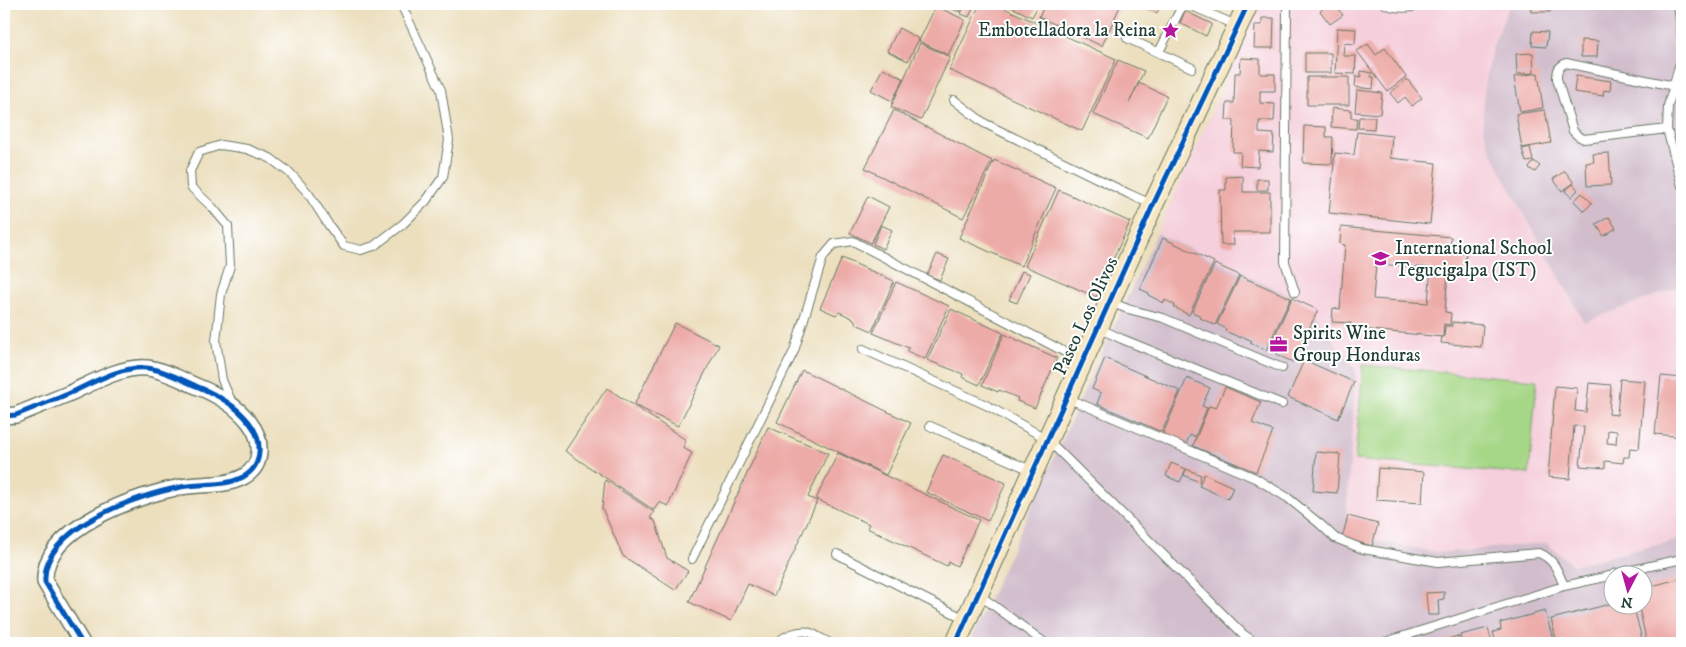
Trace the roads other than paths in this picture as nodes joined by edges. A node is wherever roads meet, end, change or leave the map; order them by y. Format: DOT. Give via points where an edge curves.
graph roads {
  1 [pos="401,4"];
  2 [pos="1183,4"];
  3 [pos="1187,4"];
  4 [pos="1248,4"];
  5 [pos="1287,4"];
  6 [pos="1385,4"];
  7 [pos="1420,4"];
  8 [pos="1678,4"];
  9 [pos="1238,26"];
  10 [pos="1127,38"];
  11 [pos="1682,38"];
  12 [pos="1159,52"];
  13 [pos="1682,56"];
  14 [pos="1192,68"];
  15 [pos="1674,86"];
  16 [pos="954,100"];
  17 [pos="1667,129"];
  18 [pos="1682,186"];
  19 [pos="1153,205"];
  20 [pos="1295,292"];
  21 [pos="1110,302"];
  22 [pos="1098,328"];
  23 [pos="863,349"];
  24 [pos="1082,361"];
  25 [pos="1282,368"];
  26 [pos="1066,398"];
  27 [pos="232,404"];
  28 [pos="1282,404"];
  29 [pos="4,416"];
  30 [pos="930,426"];
  31 [pos="1047,439"];
  32 [pos="1033,471"];
  33 [pos="837,554"];
  34 [pos="692,559"];
  35 [pos="1682,559"];
  36 [pos="1654,565"];
  37 [pos="1604,576"];
  38 [pos="1564,586"];
  39 [pos="978,594"];
  40 [pos="967,619"];
  41 [pos="82,643"];
  42 [pos="778,643"];
  43 [pos="830,643"];
  44 [pos="956,643"];
  45 [pos="1045,643"];
  46 [pos="1256,643"];
  47 [pos="1382,643"];
  1 -- 27 [label="lane" via="441,90 449,140 443,177 426,201 403,224 374,246 361,250 344,246 308,193 290,173 270,158 247,149 221,145 199,152 190,171 191,187 228,226 230,266 221,294 216,341 222,380"];
  2 -- 12 [label="lane"];
  3 -- 9 [label="lane"];
  4 -- 9 [label="street, Paseo Los Olivos"];
  5 -- 20 [label="lane" via="1285,262"];
  6 -- 7 [label="lane" via="1413,8"];
  8 -- 11 [label="lane"];
  9 -- 19 [label="street, Paseo Los Olivos"];
  10 -- 12 [label="lane"];
  12 -- 14 [label="lane"];
  13 -- 15 [label="lane"];
  15 -- 17 [label="lane" via="1668,106"];
  15 -- 17 [label="lane" via="1566,63 1557,72 1573,131 1578,136 1584,139"];
  16 -- 19 [label="lane" via="984,123"];
  17 -- 18 [label="lane"];
  19 -- 21 [label="street, Paseo Los Olivos"];
  21 -- 22 [label="street, Paseo Los Olivos"];
  21 -- 25 [label="lane" via="1163,318"];
  22 -- 24 [label="street, Paseo Los Olivos"];
  22 -- 28 [label="lane"];
  23 -- 31 [label="lane" via="986,405"];
  24 -- 26 [label="street, Paseo Los Olivos"];
  24 -- 34 [label="lane" via="853,241 834,244 823,257 794,351"];
  26 -- 31 [label="street, Paseo Los Olivos"];
  26 -- 38 [label="lane" via="1255,478 1288,498 1335,538 1363,549 1438,562 1539,553 1556,565"];
  27 -- 29 [label="street" via="167,373 145,368 115,374"];
  27 -- 41 [label="street" via="258,436 260,451 256,464 245,476 230,482 149,494 92,519 72,532 48,559 45,582"];
  30 -- 32 [label="lane"];
  31 -- 32 [label="street, Paseo Los Olivos"];
  31 -- 46 [label="lane" via="1243,634"];
  32 -- 39 [label="street, Paseo Los Olivos"];
  33 -- 40 [label="lane"];
  35 -- 36 [label="lane"];
  37 -- 38 [label="lane"];
  38 -- 47 [label="lane"];
  39 -- 40 [label="street, Paseo Los Olivos"];
  39 -- 45 [label="lane"];
  40 -- 44 [label="street, Paseo Los Olivos"];
  42 -- 43 [label="lane" via="793,634 806,632"];
}
